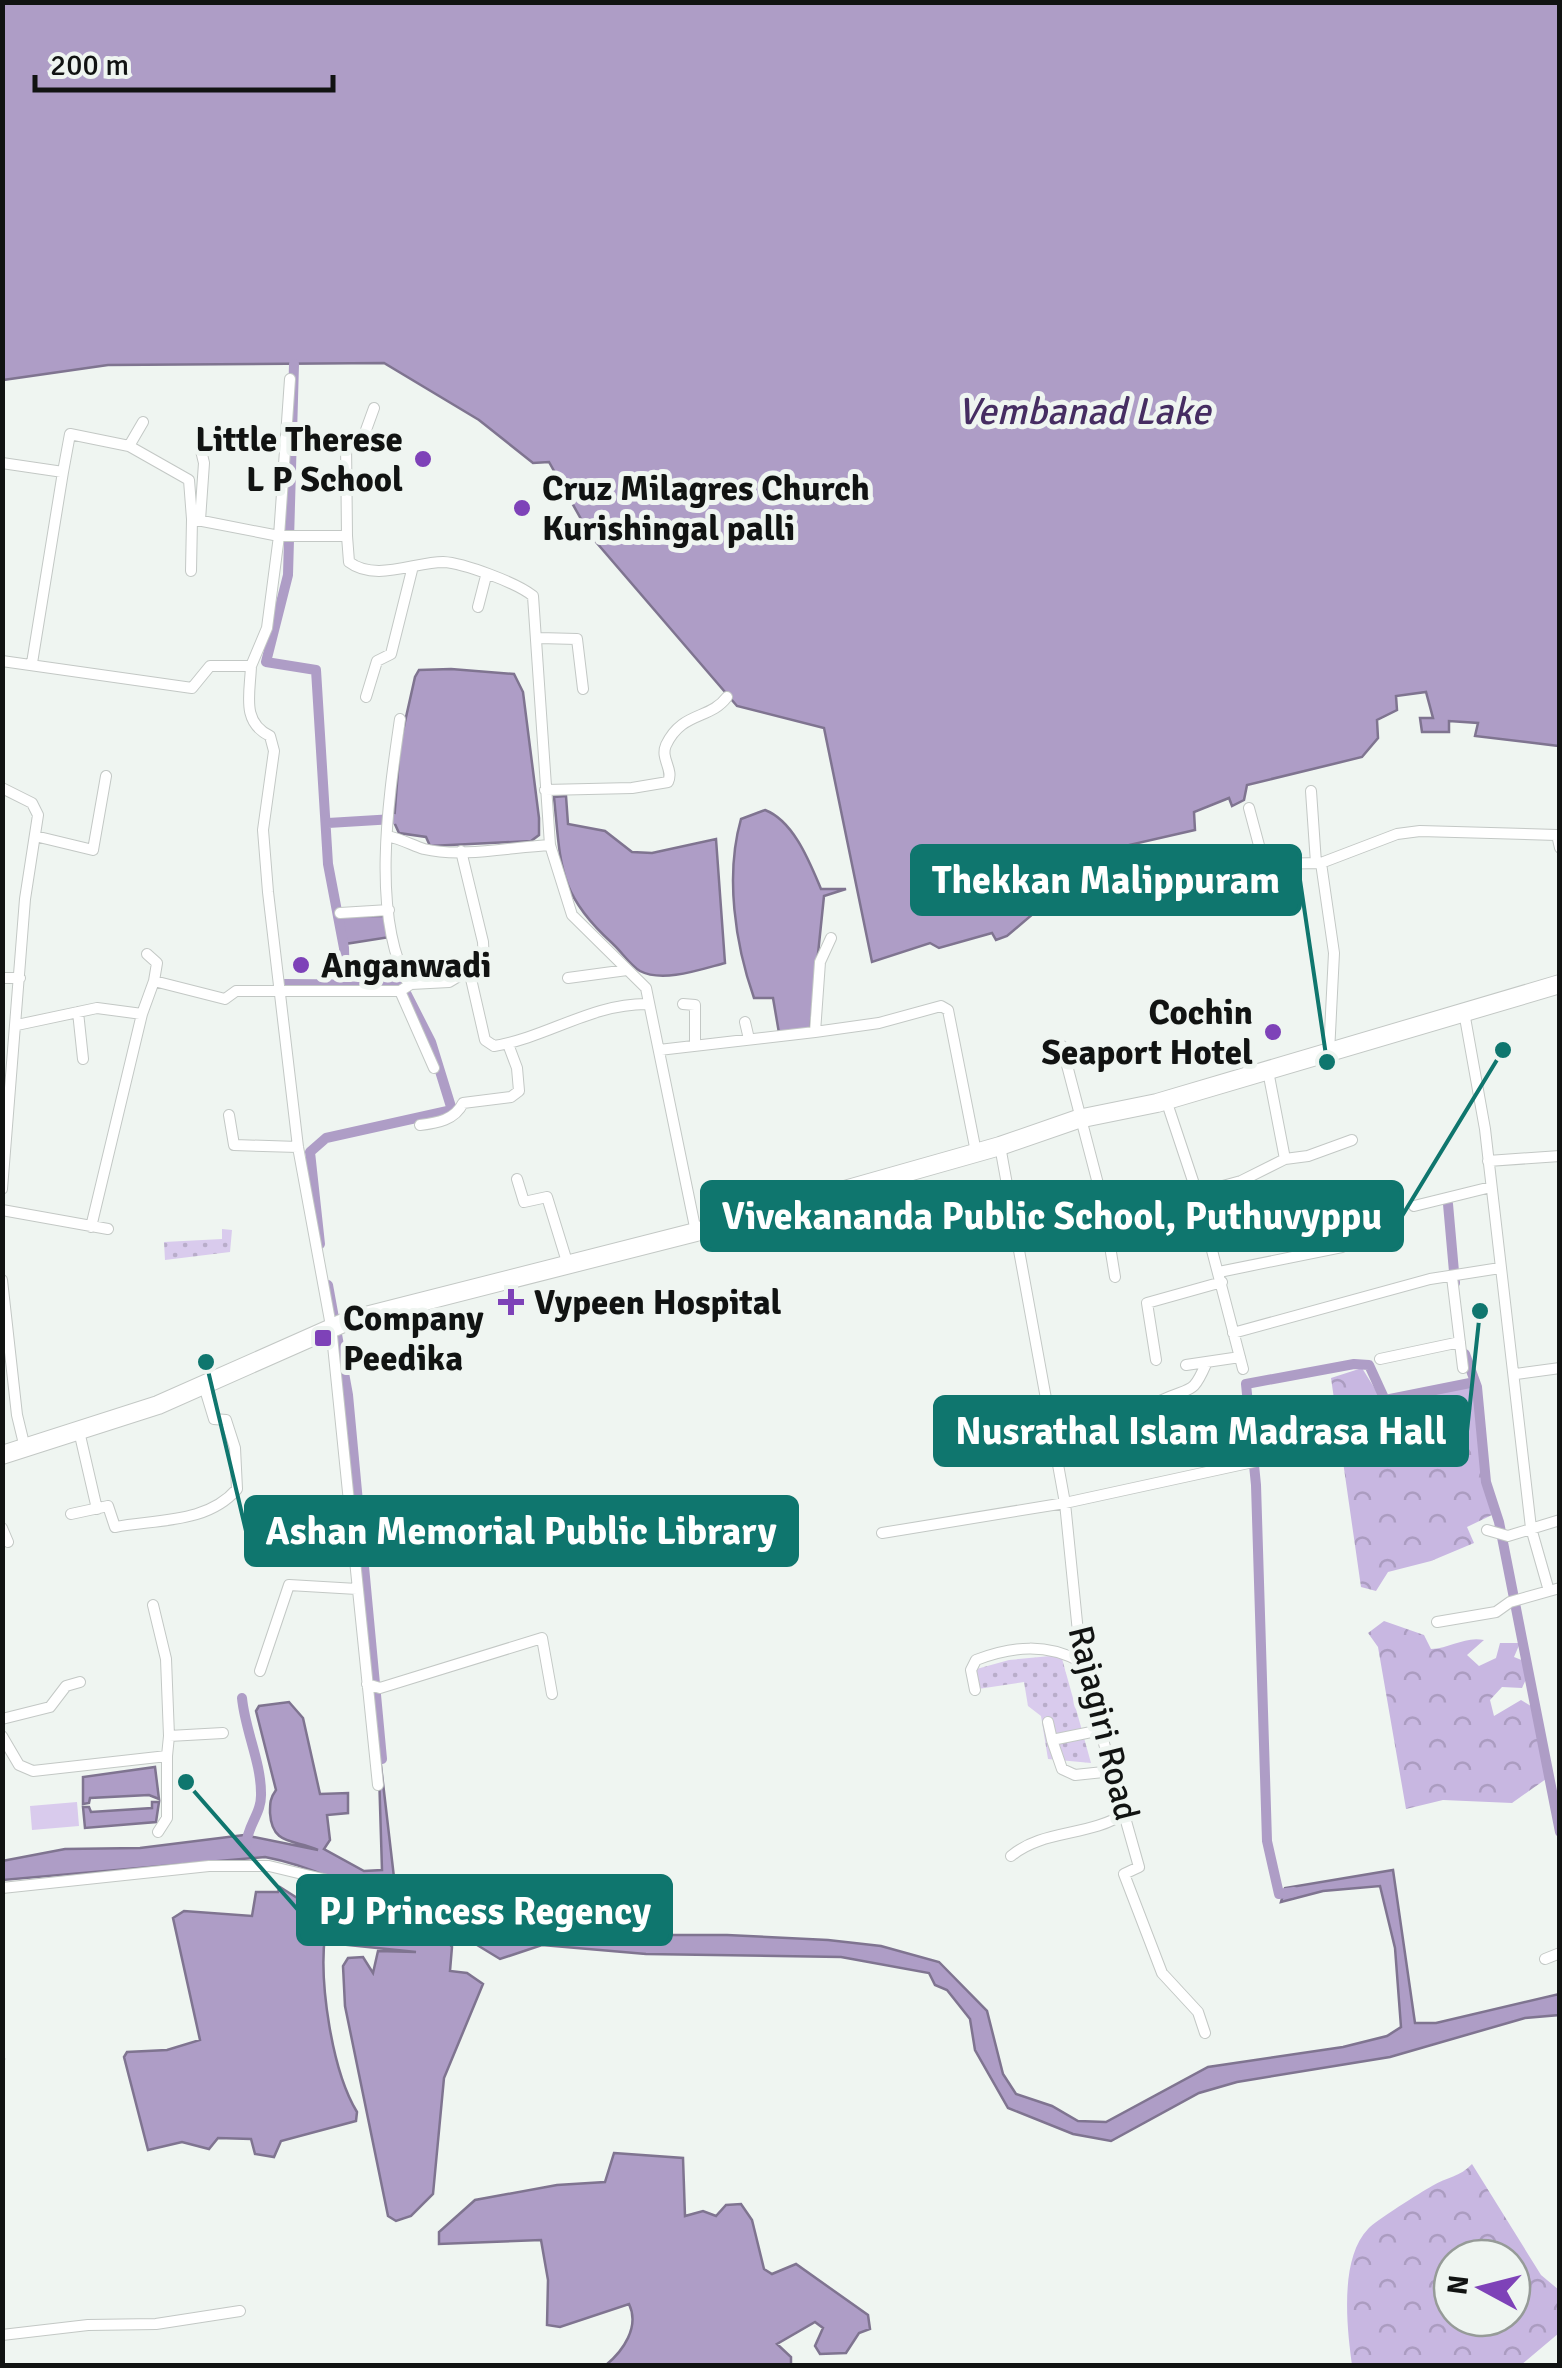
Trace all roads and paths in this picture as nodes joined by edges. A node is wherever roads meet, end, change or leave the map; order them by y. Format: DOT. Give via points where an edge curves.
graph roads {
  1 [pos="290,379"];
  2 [pos="374,408"];
  3 [pos="143,422"];
  4 [pos="199,442"];
  5 [pos="128,446"];
  6 [pos="2,463"];
  7 [pos="63,472"];
  8 [pos="196,520"];
  9 [pos="284,536"];
  10 [pos="347,536"];
  11 [pos="412,570"];
  12 [pos="191,571"];
  13 [pos="486,576"];
  14 [pos="478,607"];
  15 [pos="539,638"];
  16 [pos="2,661"];
  17 [pos="32,663"];
  18 [pos="251,666"];
  19 [pos="584,689"];
  20 [pos="727,697"];
  21 [pos="366,698"];
  22 [pos="400,719"];
  23 [pos="106,776"];
  24 [pos="2,788"];
  25 [pos="545,790"];
  26 [pos="1312,791"];
  27 [pos="1249,808"];
  28 [pos="388,829"];
  29 [pos="35,836"];
  30 [pos="550,845"];
  31 [pos="1560,848"];
  32 [pos="461,851"];
  33 [pos="1318,863"];
  34 [pos="389,910"];
  35 [pos="340,913"];
  36 [pos="832,938"];
  37 [pos="147,954"];
  38 [pos="470,970"];
  39 [pos="628,970"];
  40 [pos="372,974"];
  41 [pos="2,978"];
  42 [pos="20,978"];
  43 [pos="568,978"];
  44 [pos="154,981"];
  45 [pos="1560,984"];
  46 [pos="404,988"];
  47 [pos="280,989"];
  48 [pos="375,990"];
  49 [pos="646,1004"];
  50 [pos="684,1004"];
  51 [pos="78,1012"];
  52 [pos="1464,1012"];
  53 [pos="142,1014"];
  54 [pos="745,1022"];
  55 [pos="17,1025"];
  56 [pos="815,1032"];
  57 [pos="749,1040"];
  58 [pos="508,1044"];
  59 [pos="694,1046"];
  60 [pos="1062,1046"];
  61 [pos="658,1050"];
  62 [pos="1329,1054"];
  63 [pos="83,1059"];
  64 [pos="434,1068"];
  65 [pos="1268,1071"];
  66 [pos="1166,1100"];
  67 [pos="229,1115"];
  68 [pos="1078,1118"];
  69 [pos="420,1125"];
  70 [pos="1352,1140"];
  71 [pos="1000,1146"];
  72 [pos="298,1147"];
  73 [pos="976,1152"];
  74 [pos="1560,1156"];
  75 [pos="1285,1158"];
  76 [pos="1488,1161"];
  77 [pos="517,1179"];
  78 [pos="1491,1187"];
  79 [pos="2,1189"];
  80 [pos="1197,1193"];
  81 [pos="1414,1206"];
  82 [pos="2,1210"];
  83 [pos="91,1227"];
  84 [pos="108,1229"];
  85 [pos="696,1232"];
  86 [pos="1061,1232"];
  87 [pos="1018,1244"];
  88 [pos="1342,1247"];
  89 [pos="568,1265"];
  90 [pos="1500,1268"];
  91 [pos="1454,1276"];
  92 [pos="1115,1277"];
  93 [pos="1221,1277"];
  94 [pos="2,1280"];
  95 [pos="337,1325"];
  96 [pos="1233,1333"];
  97 [pos="1460,1342"];
  98 [pos="1380,1358"];
  99 [pos="1156,1360"];
  100 [pos="1206,1364"];
  101 [pos="1186,1365"];
  102 [pos="1463,1368"];
  103 [pos="1560,1368"];
  104 [pos="1516,1374"];
  105 [pos="204,1386"];
  106 [pos="1160,1401"];
  107 [pos="79,1431"];
  108 [pos="25,1448"];
  109 [pos="2,1456"];
  110 [pos="1253,1462"];
  111 [pos="1065,1503"];
  112 [pos="97,1508"];
  113 [pos="71,1514"];
  114 [pos="1560,1520"];
  115 [pos="2,1528"];
  116 [pos="1531,1528"];
  117 [pos="882,1533"];
  118 [pos="1497,1534"];
  119 [pos="8,1542"];
  120 [pos="356,1588"];
  121 [pos="1554,1589"];
  122 [pos="153,1605"];
  123 [pos="1437,1622"];
  124 [pos="1081,1662"];
  125 [pos="260,1670"];
  126 [pos="80,1682"];
  127 [pos="367,1684"];
  128 [pos="975,1690"];
  129 [pos="552,1694"];
  130 [pos="2,1719"];
  131 [pos="1048,1722"];
  132 [pos="1101,1730"];
  133 [pos="222,1733"];
  134 [pos="2,1736"];
  135 [pos="169,1736"];
  136 [pos="1052,1740"];
  137 [pos="167,1756"];
  138 [pos="1112,1771"];
  139 [pos="378,1785"];
  140 [pos="1125,1813"];
  141 [pos="158,1832"];
  142 [pos="1012,1856"];
  143 [pos="344,1884"];
  144 [pos="2,1888"];
  145 [pos="1560,1953"];
  146 [pos="1544,1959"];
  147 [pos="1205,2033"];
  148 [pos="240,2311"];
  149 [pos="2,2335"];
  1 -- 9 [label="street"];
  2 -- 10 [label="street" via="362,441 346,442"];
  3 -- 5 [label="street"];
  4 -- 8 [label="street" via="204,463"];
  5 -- 7 [label="street" via="70,434"];
  5 -- 8 [label="street" via="189,480"];
  6 -- 7 [label="street"];
  7 -- 17 [label="street"];
  8 -- 9 [label="street"];
  8 -- 12 [label="street"];
  9 -- 10 [label="street"];
  9 -- 18 [label="street" via="267,628"];
  10 -- 11 [label="street" via="352,566"];
  11 -- 13 [label="street" via="454,563"];
  11 -- 21 [label="street" via="391,654 377,662"];
  13 -- 14 [label="street"];
  13 -- 15 [label="street" via="533,596"];
  15 -- 19 [label="street" via="577,638"];
  15 -- 25 [label="street"];
  16 -- 17 [label="street"];
  17 -- 18 [label="street" via="134,684 192,688 210,666"];
  18 -- 47 [label="street" via="250,718 270,736 274,751 263,830"];
  20 -- 25 [label="street" via="719,707 693,714 670,738 664,754 668,782"];
  22 -- 28 [label="street"];
  23 -- 29 [label="street" via="94,850"];
  24 -- 29 [label="street" via="35,806"];
  25 -- 30 [label="street"];
  26 -- 33 [label="street"];
  27 -- 33 [label="street" via="1264,864"];
  28 -- 32 [label="street" via="422,848"];
  28 -- 34 [label="street"];
  29 -- 42 [label="street"];
  30 -- 32 [label="street"];
  30 -- 39 [label="street" via="572,914"];
  31 -- 33 [label="street" via="1557,834 1420,831"];
  32 -- 38 [label="street" via="483,942 484,963"];
  33 -- 62 [label="street" via="1334,953"];
  34 -- 35 [label="street"];
  34 -- 46 [label="street"];
  36 -- 56 [label="street" via="820,962"];
  37 -- 44 [label="street" via="157,963"];
  38 -- 46 [label="street" via="449,982"];
  38 -- 58 [label="street" via="486,1040"];
  39 -- 43 [label="street"];
  39 -- 49 [label="street" via="646,988"];
  40 -- 48 [label="street"];
  41 -- 42 [label="street"];
  42 -- 55 [label="street"];
  44 -- 47 [label="street" via="220,999 236,990"];
  44 -- 53 [label="street"];
  45 -- 52 [label="main road"];
  46 -- 48 [label="street"];
  46 -- 64 [label="street"];
  47 -- 48 [label="street"];
  47 -- 72 [label="street"];
  49 -- 58 [label="street" via="573,1017"];
  49 -- 61 [label="street"];
  50 -- 59 [label="street" via="695,1005"];
  51 -- 53 [label="street"];
  51 -- 55 [label="street"];
  51 -- 63 [label="street"];
  52 -- 62 [label="main road"];
  52 -- 76 [label="street"];
  53 -- 83 [label="street"];
  54 -- 57 [label="street"];
  55 -- 79 [label="street"];
  56 -- 57 [label="street"];
  56 -- 73 [label="street" via="940,1006 948,1010"];
  57 -- 59 [label="street"];
  58 -- 69 [label="street" via="519,1091 463,1103 446,1120"];
  59 -- 61 [label="street"];
  60 -- 68 [label="street"];
  61 -- 85 [label="street"];
  62 -- 65 [label="main road"];
  65 -- 66 [label="main road"];
  65 -- 75 [label="street"];
  66 -- 68 [label="main road"];
  66 -- 80 [label="street"];
  67 -- 72 [label="street" via="234,1145"];
  68 -- 71 [label="main road"];
  68 -- 92 [label="street" via="1103,1202"];
  70 -- 75 [label="street"];
  71 -- 73 [label="main road"];
  71 -- 87 [label="street, Rajagiri Road"];
  72 -- 95 [label="street"];
  73 -- 85 [label="main road"];
  74 -- 76 [label="street"];
  75 -- 80 [label="street" via="1241,1181"];
  76 -- 78 [label="street"];
  77 -- 89 [label="street" via="524,1202 547,1197"];
  78 -- 81 [label="street"];
  78 -- 90 [label="street"];
  80 -- 93 [label="street"];
  82 -- 83 [label="street"];
  83 -- 84 [label="street"];
  85 -- 89 [label="main road"];
  86 -- 87 [label="street"];
  87 -- 111 [label="street, Rajagiri Road"];
  88 -- 93 [label="street"];
  89 -- 95 [label="main road"];
  90 -- 91 [label="street"];
  90 -- 104 [label="street"];
  91 -- 96 [label="street"];
  91 -- 97 [label="street"];
  93 -- 96 [label="street"];
  93 -- 99 [label="street" via="1146,1303"];
  94 -- 108 [label="street"];
  95 -- 105 [label="main road"];
  95 -- 120 [label="street"];
  96 -- 100 [label="street" via="1241,1363"];
  97 -- 98 [label="street"];
  97 -- 102 [label="street"];
  100 -- 101 [label="street"];
  100 -- 106 [label="street" via="1193,1390"];
  103 -- 104 [label="street"];
  104 -- 116 [label="street"];
  105 -- 107 [label="main road"];
  105 -- 112 [label="street" via="214,1418 226,1420 235,1448 236,1489 225,1502 176,1520 114,1526 108,1506"];
  107 -- 108 [label="main road"];
  107 -- 112 [label="street"];
  108 -- 109 [label="main road"];
  110 -- 111 [label="street"];
  111 -- 117 [label="street"];
  111 -- 124 [label="street, Rajagiri Road"];
  112 -- 113 [label="street"];
  114 -- 116 [label="street"];
  115 -- 119 [label="street"];
  116 -- 118 [label="street"];
  116 -- 121 [label="street"];
  120 -- 125 [label="street" via="289,1586"];
  120 -- 127 [label="street"];
  121 -- 123 [label="street" via="1496,1612"];
  122 -- 135 [label="street" via="166,1659"];
  124 -- 128 [label="street" via="1056,1648 996,1652 976,1660"];
  124 -- 132 [label="street, Rajagiri Road"];
  126 -- 130 [label="street" via="66,1686 50,1707"];
  127 -- 129 [label="street" via="380,1688 542,1638"];
  127 -- 139 [label="street"];
  131 -- 136 [label="street"];
  132 -- 136 [label="street"];
  132 -- 138 [label="street, Rajagiri Road"];
  133 -- 135 [label="street"];
  134 -- 137 [label="street" via="19,1765 33,1771"];
  135 -- 137 [label="street"];
  136 -- 138 [label="street" via="1062,1769"];
  137 -- 141 [label="street" via="167,1818"];
  138 -- 140 [label="street, Rajagiri Road"];
  140 -- 142 [label="street" via="1090,1830 1038,1840"];
  140 -- 147 [label="street, Rajagiri Road" via="1140,1867 1124,1874 1138,1915 1162,1974 1198,2012"];
  143 -- 144 [label="street" via="269,1866 209,1866"];
  145 -- 146 [label="street"];
  148 -- 149 [label="street"];
}
